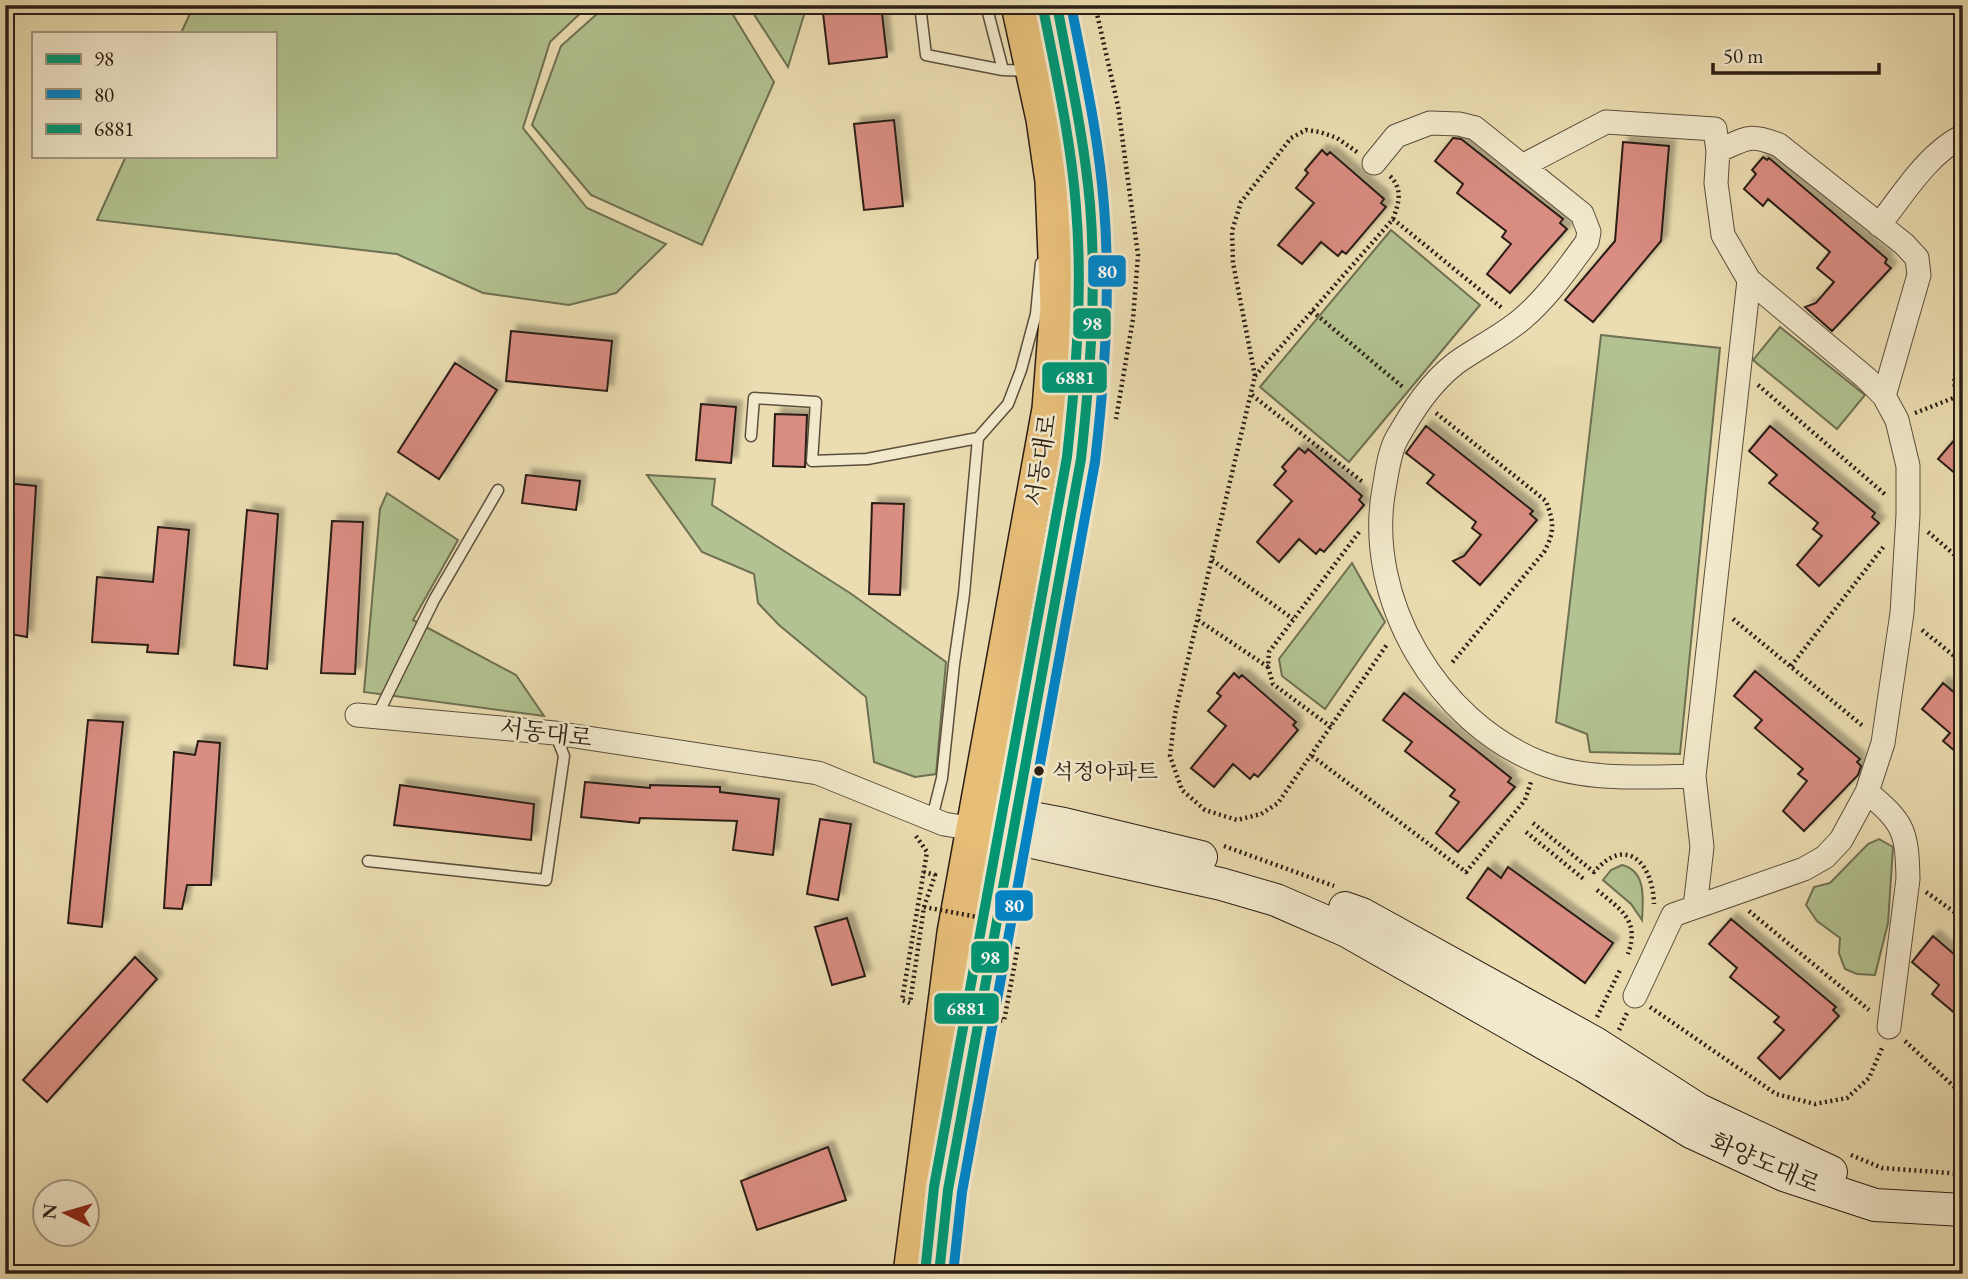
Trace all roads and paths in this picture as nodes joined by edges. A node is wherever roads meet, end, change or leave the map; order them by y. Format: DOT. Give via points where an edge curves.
graph roads {
  1 [pos="920,5"];
  2 [pos="986,5"];
  3 [pos="1019,5"];
  4 [pos="1057,5"];
  5 [pos="1018,71"];
  6 [pos="1963,136"];
  7 [pos="1718,151"];
  8 [pos="1374,163"];
  9 [pos="1522,166"];
  10 [pos="1053,181"];
  11 [pos="1392,219"];
  12 [pos="1879,225"];
  13 [pos="1043,237"];
  14 [pos="1042,250"];
  15 [pos="1749,280"];
  16 [pos="1312,311"];
  17 [pos="1520,322"];
  18 [pos="1963,359"];
  19 [pos="1739,369"];
  20 [pos="1255,376"];
  21 [pos="1401,385"];
  22 [pos="1252,395"];
  23 [pos="1884,396"];
  24 [pos="1956,397"];
  25 [pos="1420,400"];
  26 [pos="1963,405"];
  27 [pos="1898,420"];
  28 [pos="751,436"];
  29 [pos="978,438"];
  30 [pos="498,490"];
  31 [pos="1382,498"];
  32 [pos="1908,515"];
  33 [pos="1380,528"];
  34 [pos="1212,560"];
  35 [pos="1963,562"];
  36 [pos="1713,603"];
  37 [pos="1902,614"];
  38 [pos="1293,619"];
  39 [pos="1198,620"];
  40 [pos="1401,625"];
  41 [pos="1963,663"];
  42 [pos="1791,666"];
  43 [pos="1268,667"];
  44 [pos="1437,681"];
  45 [pos="367,716"];
  46 [pos="1331,727"];
  47 [pos="555,733"];
  48 [pos="1883,743"];
  49 [pos="1312,755"];
  50 [pos="1537,761"];
  51 [pos="1694,776"];
  52 [pos="1867,792"];
  53 [pos="932,818"];
  54 [pos="976,819"];
  55 [pos="1533,823"];
  56 [pos="1013,825"];
  57 [pos="1526,832"];
  58 [pos="915,835"];
  59 [pos="368,861"];
  60 [pos="924,872"];
  61 [pos="1908,879"];
  62 [pos="1586,880"];
  63 [pos="1597,890"];
  64 [pos="1730,895"];
  65 [pos="921,906"];
  66 [pos="1695,907"];
  67 [pos="1963,918"];
  68 [pos="1662,939"];
  69 [pos="1018,946"];
  70 [pos="1635,996"];
  71 [pos="1889,1027"];
  72 [pos="1598,1042"];
  73 [pos="1963,1096"];
  74 [pos="1845,1152"];
  75 [pos="1963,1174"];
  76 [pos="1963,1194"];
  77 [pos="1963,1210"];
  78 [pos="911,1274"];
  79 [pos="939,1274"];
  1 -- 5 [label="lane" via="926,55"];
  2 -- 5 [label="lane"];
  3 -- 5 [label="main road, 서동대로"];
  4 -- 56 [label="main road, 서동대로" via="1090,205 1090,383 1079,473"];
  5 -- 10 [label="main road, 서동대로"];
  6 -- 12 [label="street" via="1928,164"];
  7 -- 9 [label="street" via="1715,129 1606,122"];
  7 -- 12 [label="street" via="1758,136 1779,145"];
  7 -- 15 [label="street" via="1716,183 1723,234"];
  8 -- 9 [label="street" via="1396,136 1430,123 1475,128"];
  8 -- 11 [label="path" via="1393,179 1399,191"];
  8 -- 20 [label="path" via="1337,138 1306,130 1291,138 1241,202 1232,230 1233,263"];
  9 -- 17 [label="street" via="1582,214 1589,232 1587,242 1543,301"];
  10 -- 13 [label="lane"];
  10 -- 54 [label="main road, 서동대로" via="1058,308 1050,409"];
  11 -- 16 [label="path"];
  11 -- 17 [label="path"];
  12 -- 23 [label="street" via="1917,258 1919,275"];
  14 -- 29 [label="lane" via="1036,314 1021,370 1008,404"];
  15 -- 19 [label="street"];
  15 -- 23 [label="street"];
  16 -- 20 [label="path"];
  16 -- 21 [label="path"];
  17 -- 25 [label="street" via="1455,364"];
  18 -- 24 [label="path" via="1955,378"];
  19 -- 32 [label="path"];
  19 -- 36 [label="street"];
  20 -- 22 [label="path"];
  22 -- 31 [label="path"];
  22 -- 34 [label="path"];
  23 -- 27 [label="street"];
  24 -- 26 [label="path"];
  24 -- 27 [label="path"];
  25 -- 31 [label="street" via="1395,441"];
  25 -- 44 [label="path" via="1546,501 1553,519 1552,536 1544,552"];
  27 -- 32 [label="street" via="1908,466"];
  28 -- 29 [label="lane" via="754,398 816,402 812,461 867,459"];
  29 -- 53 [label="lane" via="942,778"];
  30 -- 45 [label="lane"];
  31 -- 33 [label="street"];
  32 -- 35 [label="path"];
  32 -- 37 [label="street"];
  32 -- 42 [label="path"];
  33 -- 38 [label="path" via="1358,532"];
  33 -- 40 [label="street" via="1386,582"];
  34 -- 38 [label="path"];
  34 -- 39 [label="path"];
  36 -- 42 [label="path"];
  36 -- 51 [label="street"];
  37 -- 41 [label="path"];
  37 -- 48 [label="street"];
  38 -- 43 [label="path" via="1269,652"];
  39 -- 43 [label="path"];
  39 -- 49 [label="path" via="1175,714 1170,757 1182,790 1205,810 1237,820 1261,814 1278,803"];
  40 -- 44 [label="street"];
  40 -- 46 [label="path"];
  42 -- 48 [label="path"];
  43 -- 46 [label="path" via="1273,684"];
  44 -- 50 [label="street" via="1480,726"];
  45 -- 47 [label="street, 서동대로"];
  46 -- 49 [label="path"];
  47 -- 53 [label="street, 서동대로" via="818,773"];
  47 -- 59 [label="lane" via="564,756 546,880"];
  48 -- 52 [label="street"];
  49 -- 50 [label="path" via="1466,872 1525,800"];
  50 -- 51 [label="street" via="1578,772"];
  51 -- 66 [label="street" via="1702,847"];
  52 -- 61 [label="street" via="1899,821 1906,838"];
  52 -- 64 [label="street" via="1841,840 1825,858"];
  53 -- 54 [label="street, 서동대로" via="944,824"];
  54 -- 56 [label="street"];
  54 -- 78 [label="main road, 서동대로" via="955,933"];
  55 -- 68 [label="path" via="1594,872 1615,856 1640,860 1653,888 1650,932"];
  56 -- 72 [label="street" via="1276,900"];
  56 -- 79 [label="main road, 서동대로" via="948,1190"];
  57 -- 62 [label="path"];
  58 -- 60 [label="path" via="927,852"];
  60 -- 65 [label="path"];
  60 -- 65 [label="path" via="934,875"];
  61 -- 67 [label="path"];
  61 -- 71 [label="street"];
  63 -- 72 [label="path" via="1626,915 1633,939"];
  64 -- 66 [label="street"];
  64 -- 71 [label="path"];
  65 -- 65 [label="path" via="910,1003 902,1000"];
  65 -- 69 [label="path, bridge" via="1015,924 998,1020 1004,1021"];
  66 -- 68 [label="street" via="1673,915"];
  68 -- 70 [label="street"];
  70 -- 71 [label="path" via="1776,1094 1815,1104 1847,1098 1869,1078"];
  70 -- 72 [label="path"];
  71 -- 73 [label="path"];
  72 -- 76 [label="street, 화양도대로" via="1699,1110 1830,1172 1879,1188"];
  72 -- 77 [label="street, 화양도대로" via="1692,1132 1784,1175 1875,1205"];
  74 -- 75 [label="path" via="1882,1167"];
}
